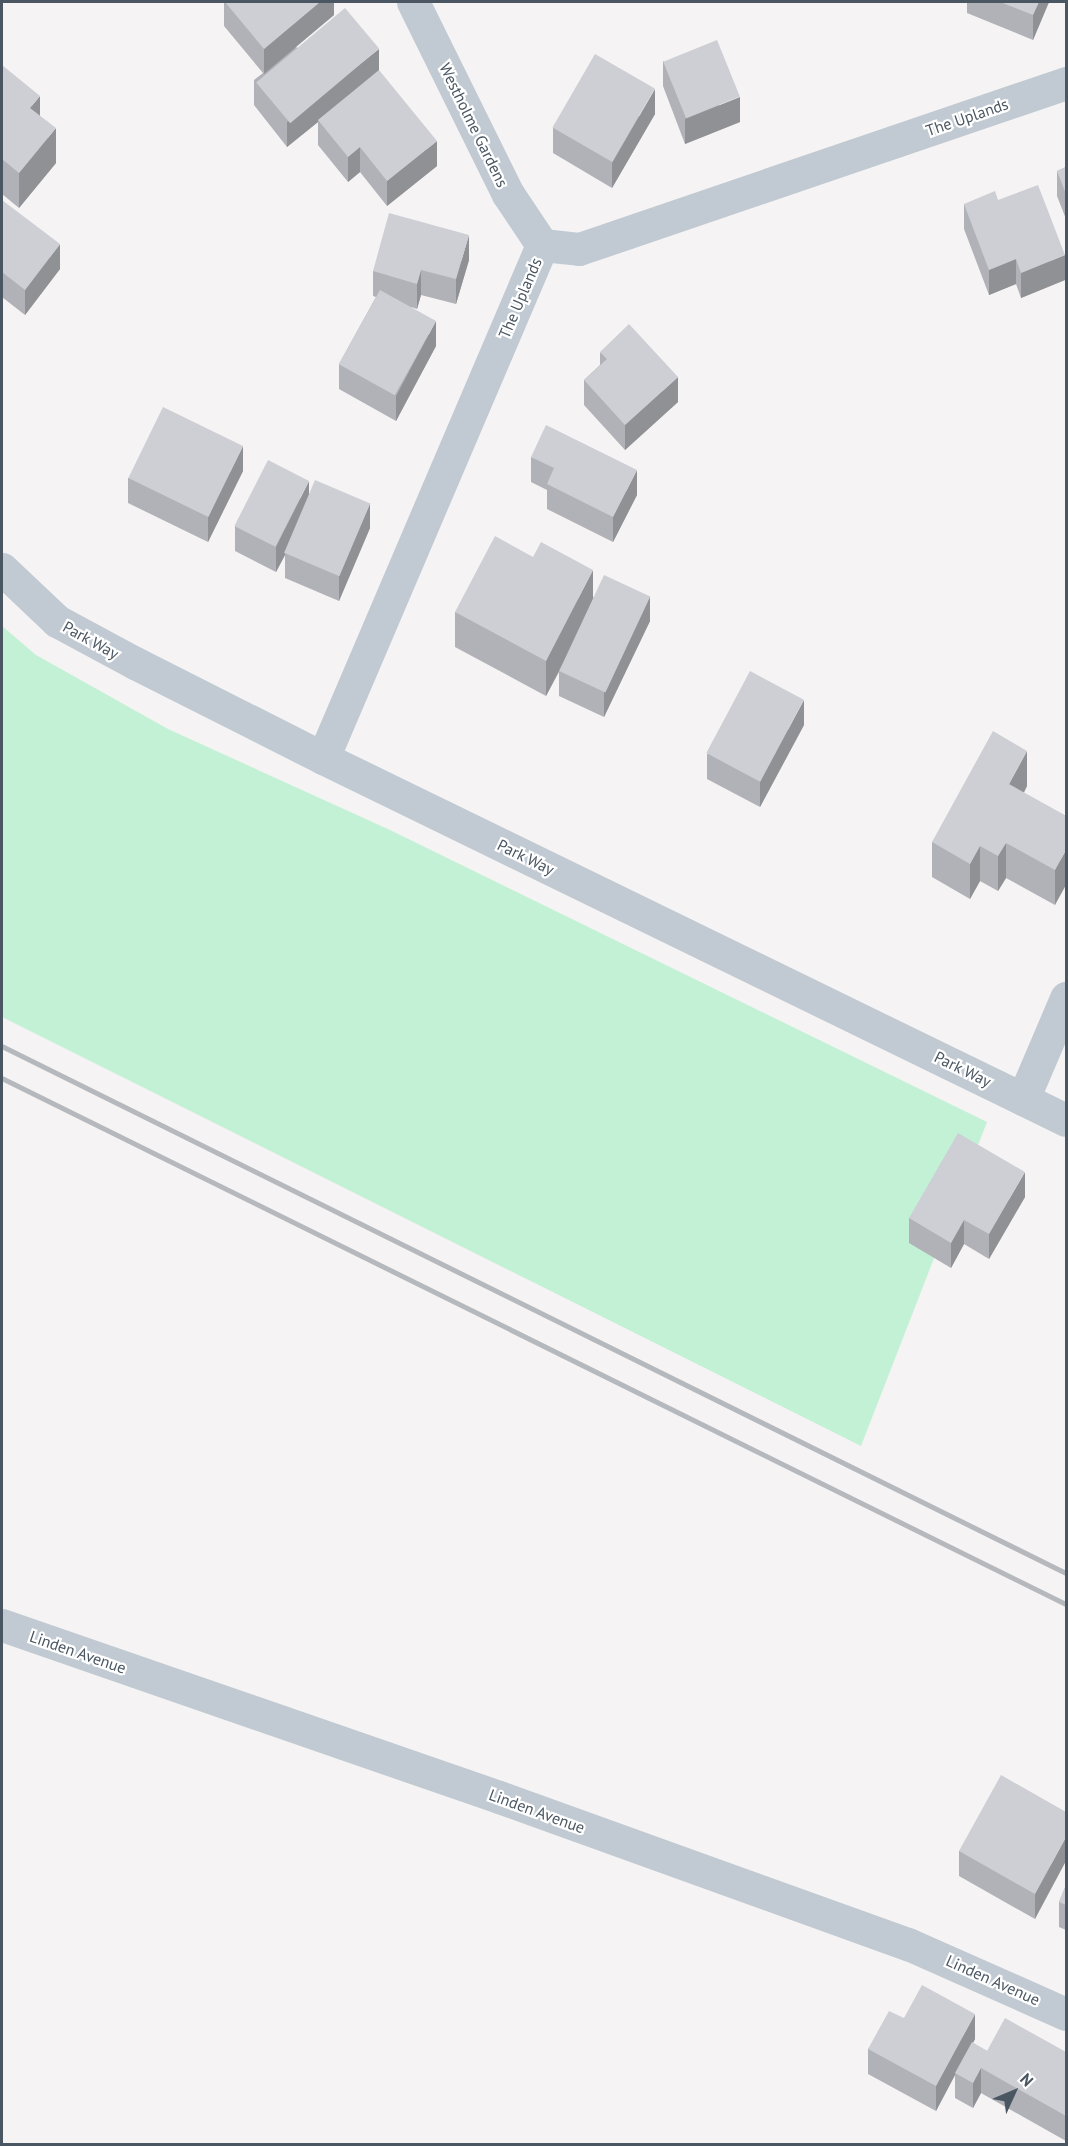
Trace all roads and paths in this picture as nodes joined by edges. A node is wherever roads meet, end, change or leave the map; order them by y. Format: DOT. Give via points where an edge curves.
graph roads {
  1 [pos="413,2"];
  2 [pos="1066,83"];
  3 [pos="542,245"];
  4 [pos="2,568"];
  5 [pos="323,758"];
  6 [pos="1066,998"];
  7 [pos="1023,1099"];
  8 [pos="1066,1120"];
  9 [pos="2,1626"];
  10 [pos="1066,2014"];
  1 -- 3 [label="street, Westholme Gardens" via="508,194"];
  2 -- 3 [label="street, The Uplands" via="579,249"];
  3 -- 5 [label="street, The Uplands"];
  4 -- 5 [label="street, Park Way" via="57,621"];
  5 -- 7 [label="street, Park Way"];
  6 -- 7 [label="street"];
  7 -- 8 [label="street, Park Way"];
  9 -- 10 [label="street, Linden Avenue" via="499,1797 897,1940"];
}
